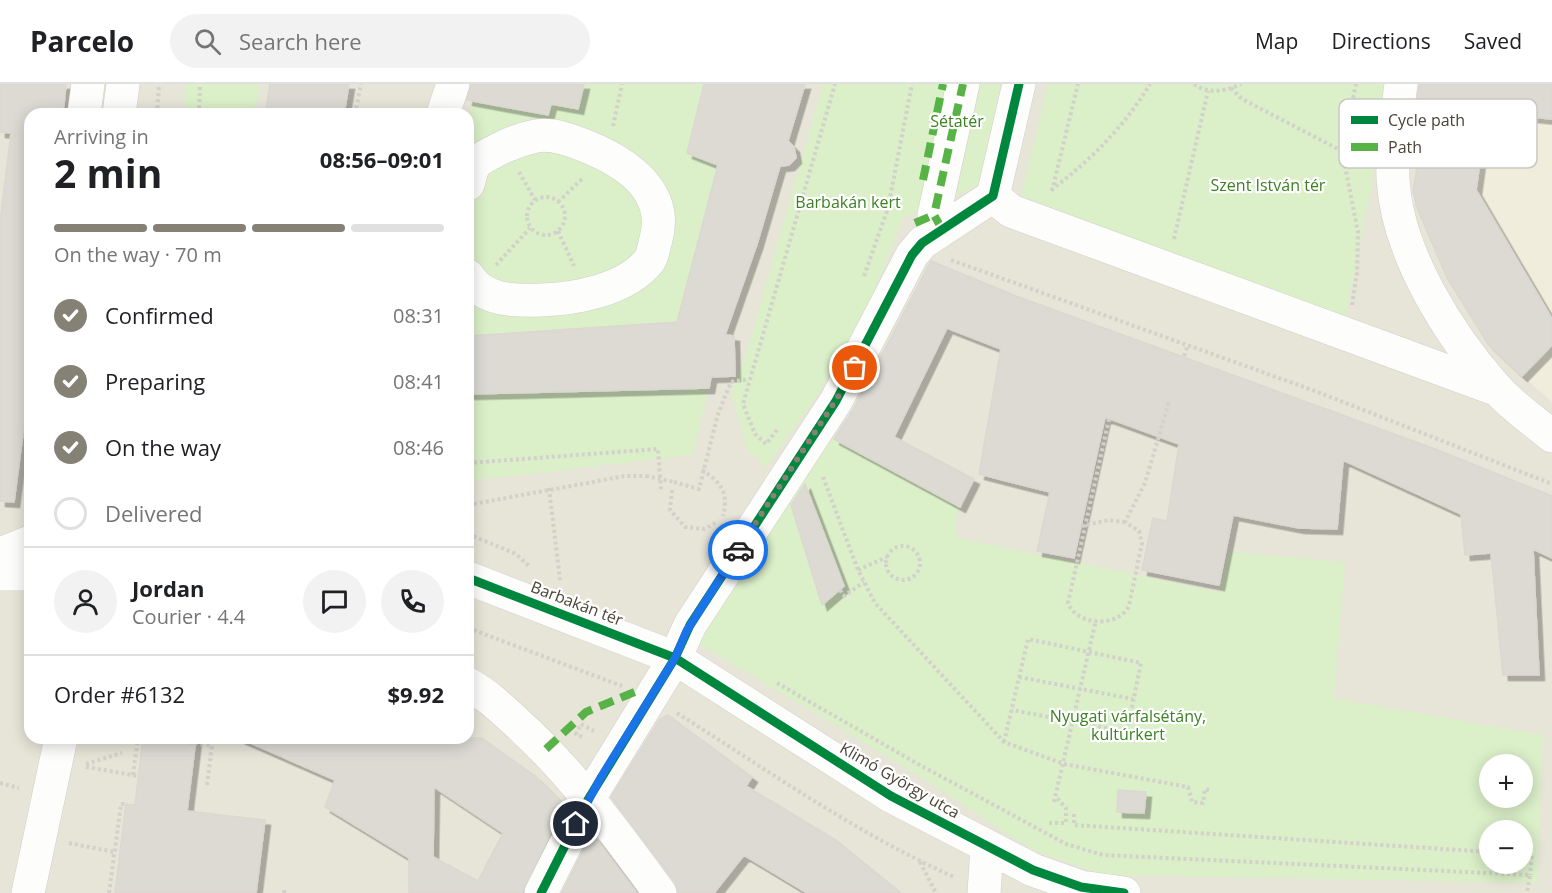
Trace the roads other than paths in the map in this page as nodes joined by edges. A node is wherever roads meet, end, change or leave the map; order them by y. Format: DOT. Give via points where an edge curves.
graph roads {
  1 [pos="88,84"];
  2 [pos="123,84"];
  3 [pos="453,84"];
  4 [pos="943,84"];
  5 [pos="963,84"];
  6 [pos="1019,84"];
  7 [pos="1401,84"];
  8 [pos="1400,99"];
  9 [pos="85,108"];
  10 [pos="120,108"];
  11 [pos="445,108"];
  12 [pos="474,167"];
  13 [pos="1394,168"];
  14 [pos="923,180"];
  15 [pos="993,196"];
  16 [pos="927,229"];
  17 [pos="474,283"];
  18 [pos="1498,390"];
  19 [pos="1552,436"];
  20 [pos="24,544"];
  21 [pos="0,554"];
  22 [pos="0,574"];
  23 [pos="24,574"];
  24 [pos="474,580"];
  25 [pos="675,658"];
  26 [pos="474,687"];
  27 [pos="60,744"];
  28 [pos="589,798"];
  29 [pos="987,847"];
  30 [pos="984,892"];
  31 [pos="28,893"];
  32 [pos="541,893"];
  33 [pos="660,893"];
  34 [pos="1124,893"];
  1 -- 9 [label="street"];
  2 -- 10 [label="street"];
  3 -- 11 [label="street"];
  4 -- 14 [label="street"];
  5 -- 16 [label="street"];
  6 -- 15 [label="street"];
  7 -- 8 [label="street"];
  12 -- 17 [label="street" via="503,145 538,136 571,140 607,155 640,181 653,196 660,217 650,260 624,280 586,294 511,301"];
  13 -- 18 [label="street" via="1396,206 1427,287 1455,334"];
  15 -- 16 [label="street"];
  15 -- 18 [label="street" via="1011,211"];
  16 -- 25 [label="street" via="836,400 690,624"];
  18 -- 19 [label="street"];
  20 -- 21 [label="street"];
  22 -- 23 [label="street"];
  24 -- 25 [label="street, Barbakán tér"];
  25 -- 28 [label="street" via="651,696 609,741"];
  25 -- 29 [label="street, Klimó György utca" via="891,796"];
  26 -- 28 [label="street" via="546,749"];
  27 -- 31 [label="street"];
  28 -- 32 [label="street"];
  28 -- 33 [label="street"];
  29 -- 30 [label="street"];
  29 -- 34 [label="street, Klimó György utca" via="1082,887"];
}
